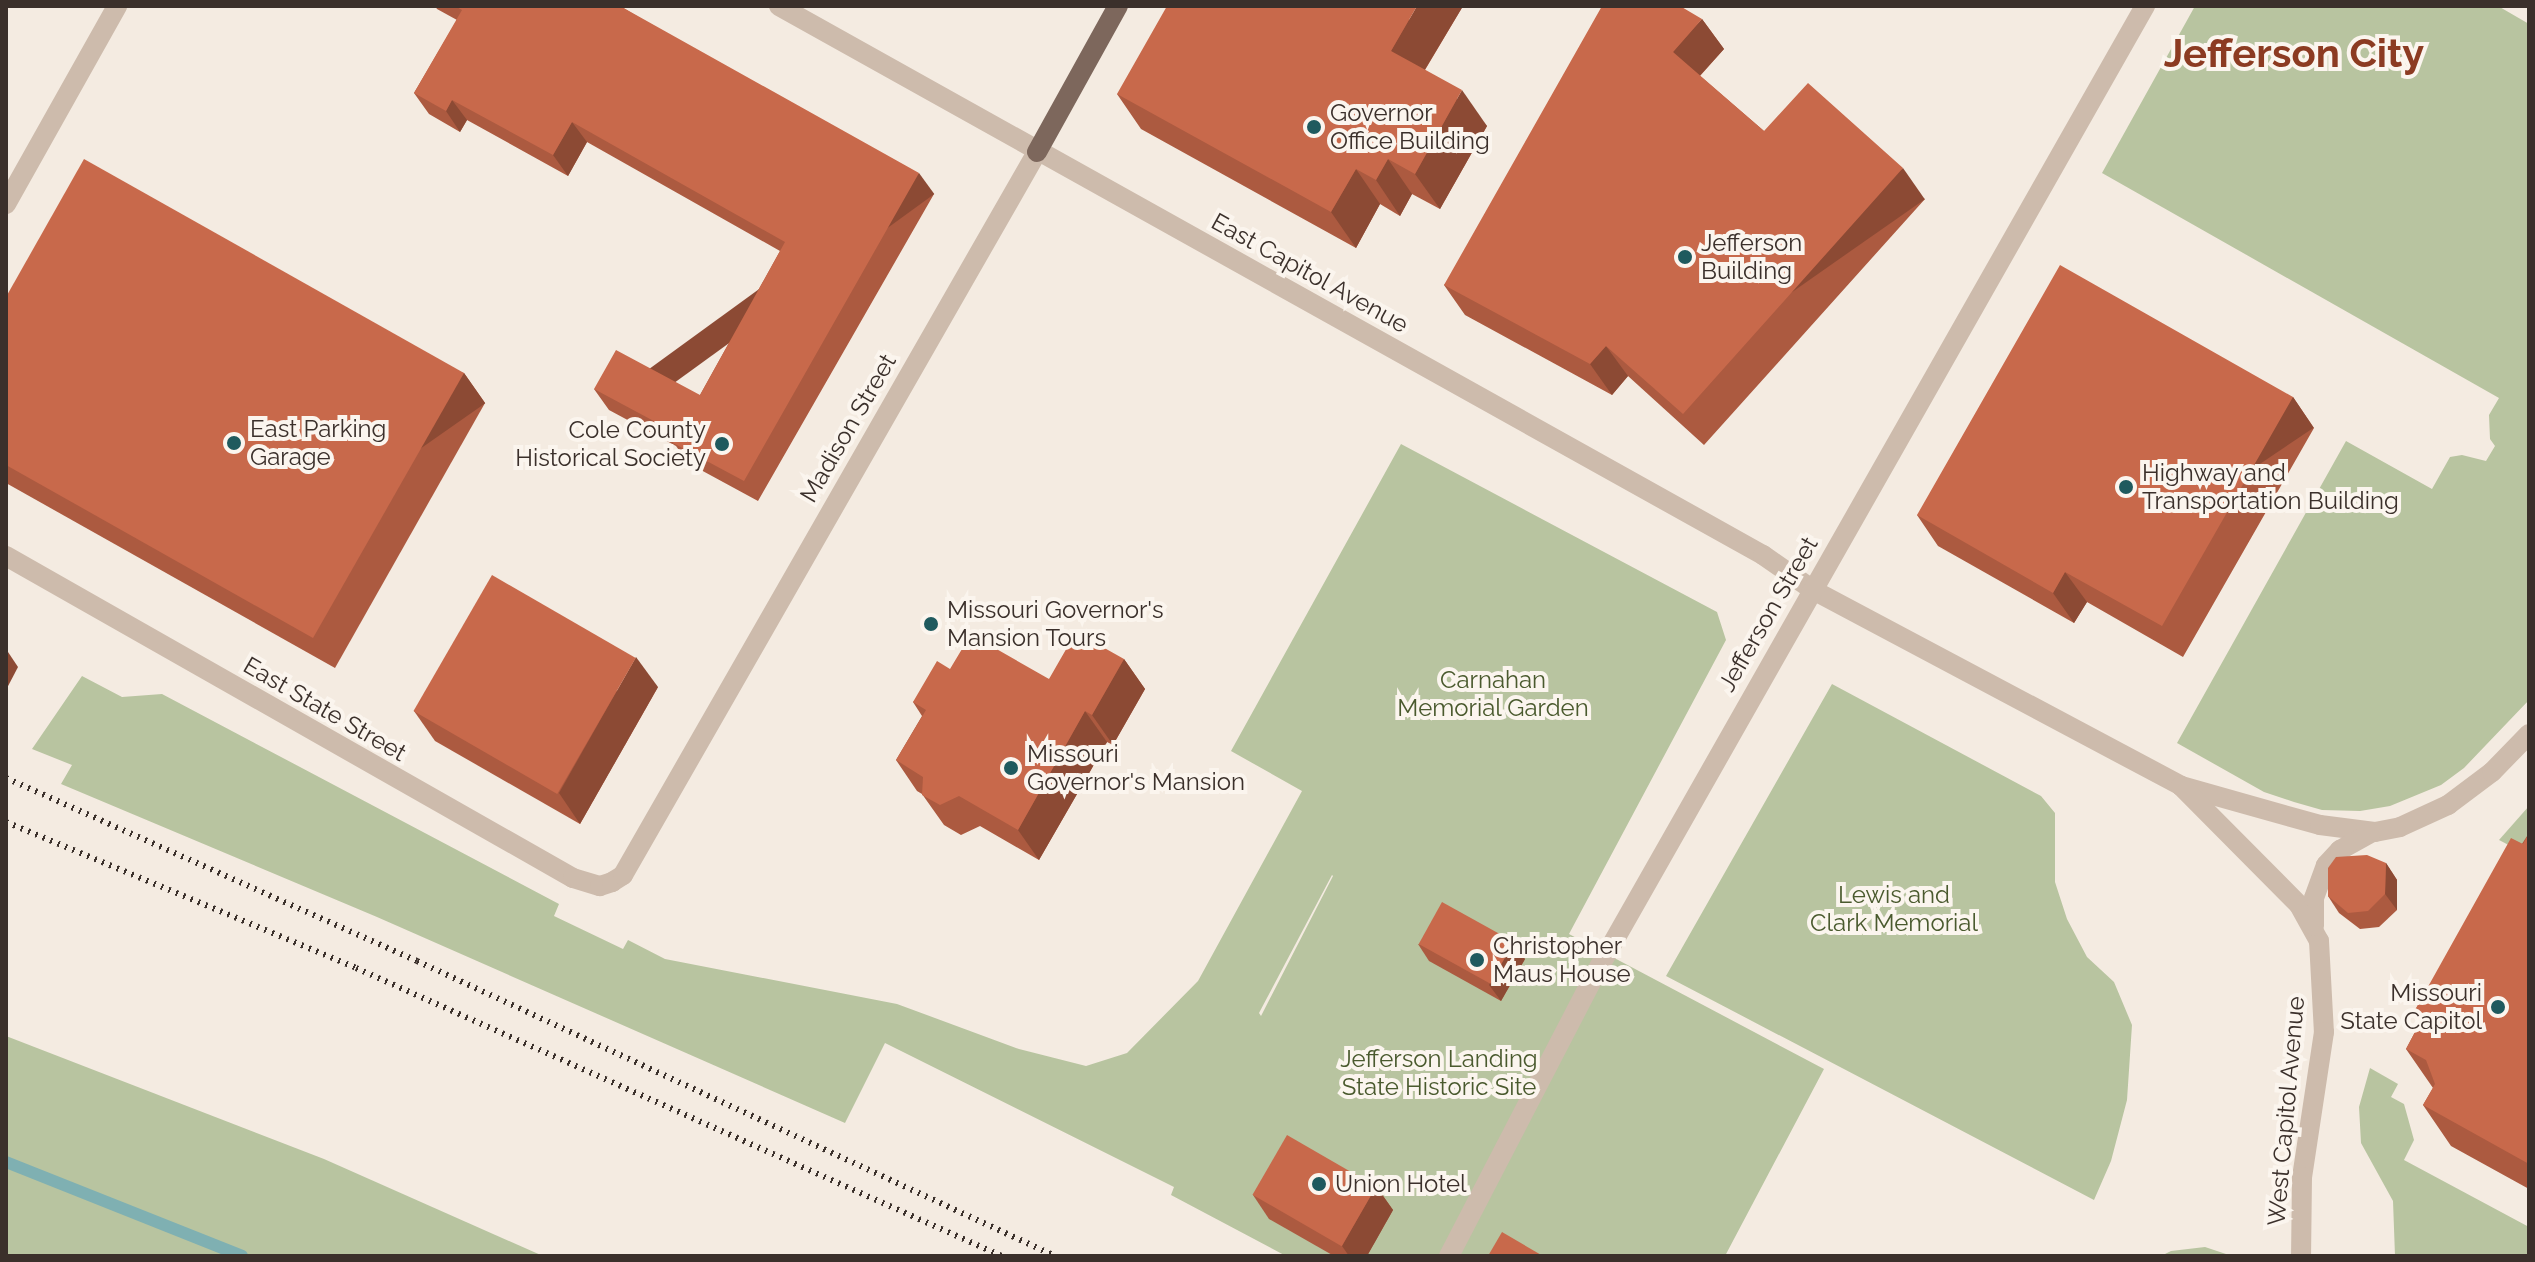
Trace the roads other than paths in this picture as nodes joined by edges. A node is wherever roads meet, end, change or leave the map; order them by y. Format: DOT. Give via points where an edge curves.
graph roads {
  1 [pos="117,6"];
  2 [pos="779,6"];
  3 [pos="1118,6"];
  4 [pos="2145,6"];
  5 [pos="1037,152"];
  6 [pos="6,204"];
  7 [pos="6,556"];
  8 [pos="1813,590"];
  9 [pos="2529,734"];
  10 [pos="2181,786"];
  11 [pos="2375,832"];
  12 [pos="623,875"];
  13 [pos="2315,930"];
  14 [pos="1449,1256"];
  15 [pos="2301,1256"];
  1 -- 6 [label="street"];
  2 -- 5 [label="street, East Capitol Avenue"];
  3 -- 5 [label="main road, Madison Street"];
  4 -- 8 [label="street, Jefferson Street"];
  5 -- 8 [label="street, East Capitol Avenue" via="1749,548"];
  5 -- 12 [label="street, Madison Street"];
  7 -- 12 [label="street, East State Street" via="573,878 600,886"];
  8 -- 10 [label="street, West Capitol Avenue"];
  8 -- 14 [label="street, Jefferson Street" via="1594,976"];
  9 -- 11 [label="street, West Capitol Avenue" via="2492,772 2448,805"];
  10 -- 11 [label="street, West Capitol Avenue" via="2320,825"];
  10 -- 13 [label="street, West Capitol Avenue" via="2299,905"];
  11 -- 13 [label="street" via="2340,850 2326,865 2314,898"];
  13 -- 15 [label="street, West Capitol Avenue" via="2324,984 2324,1032 2302,1177"];
}
